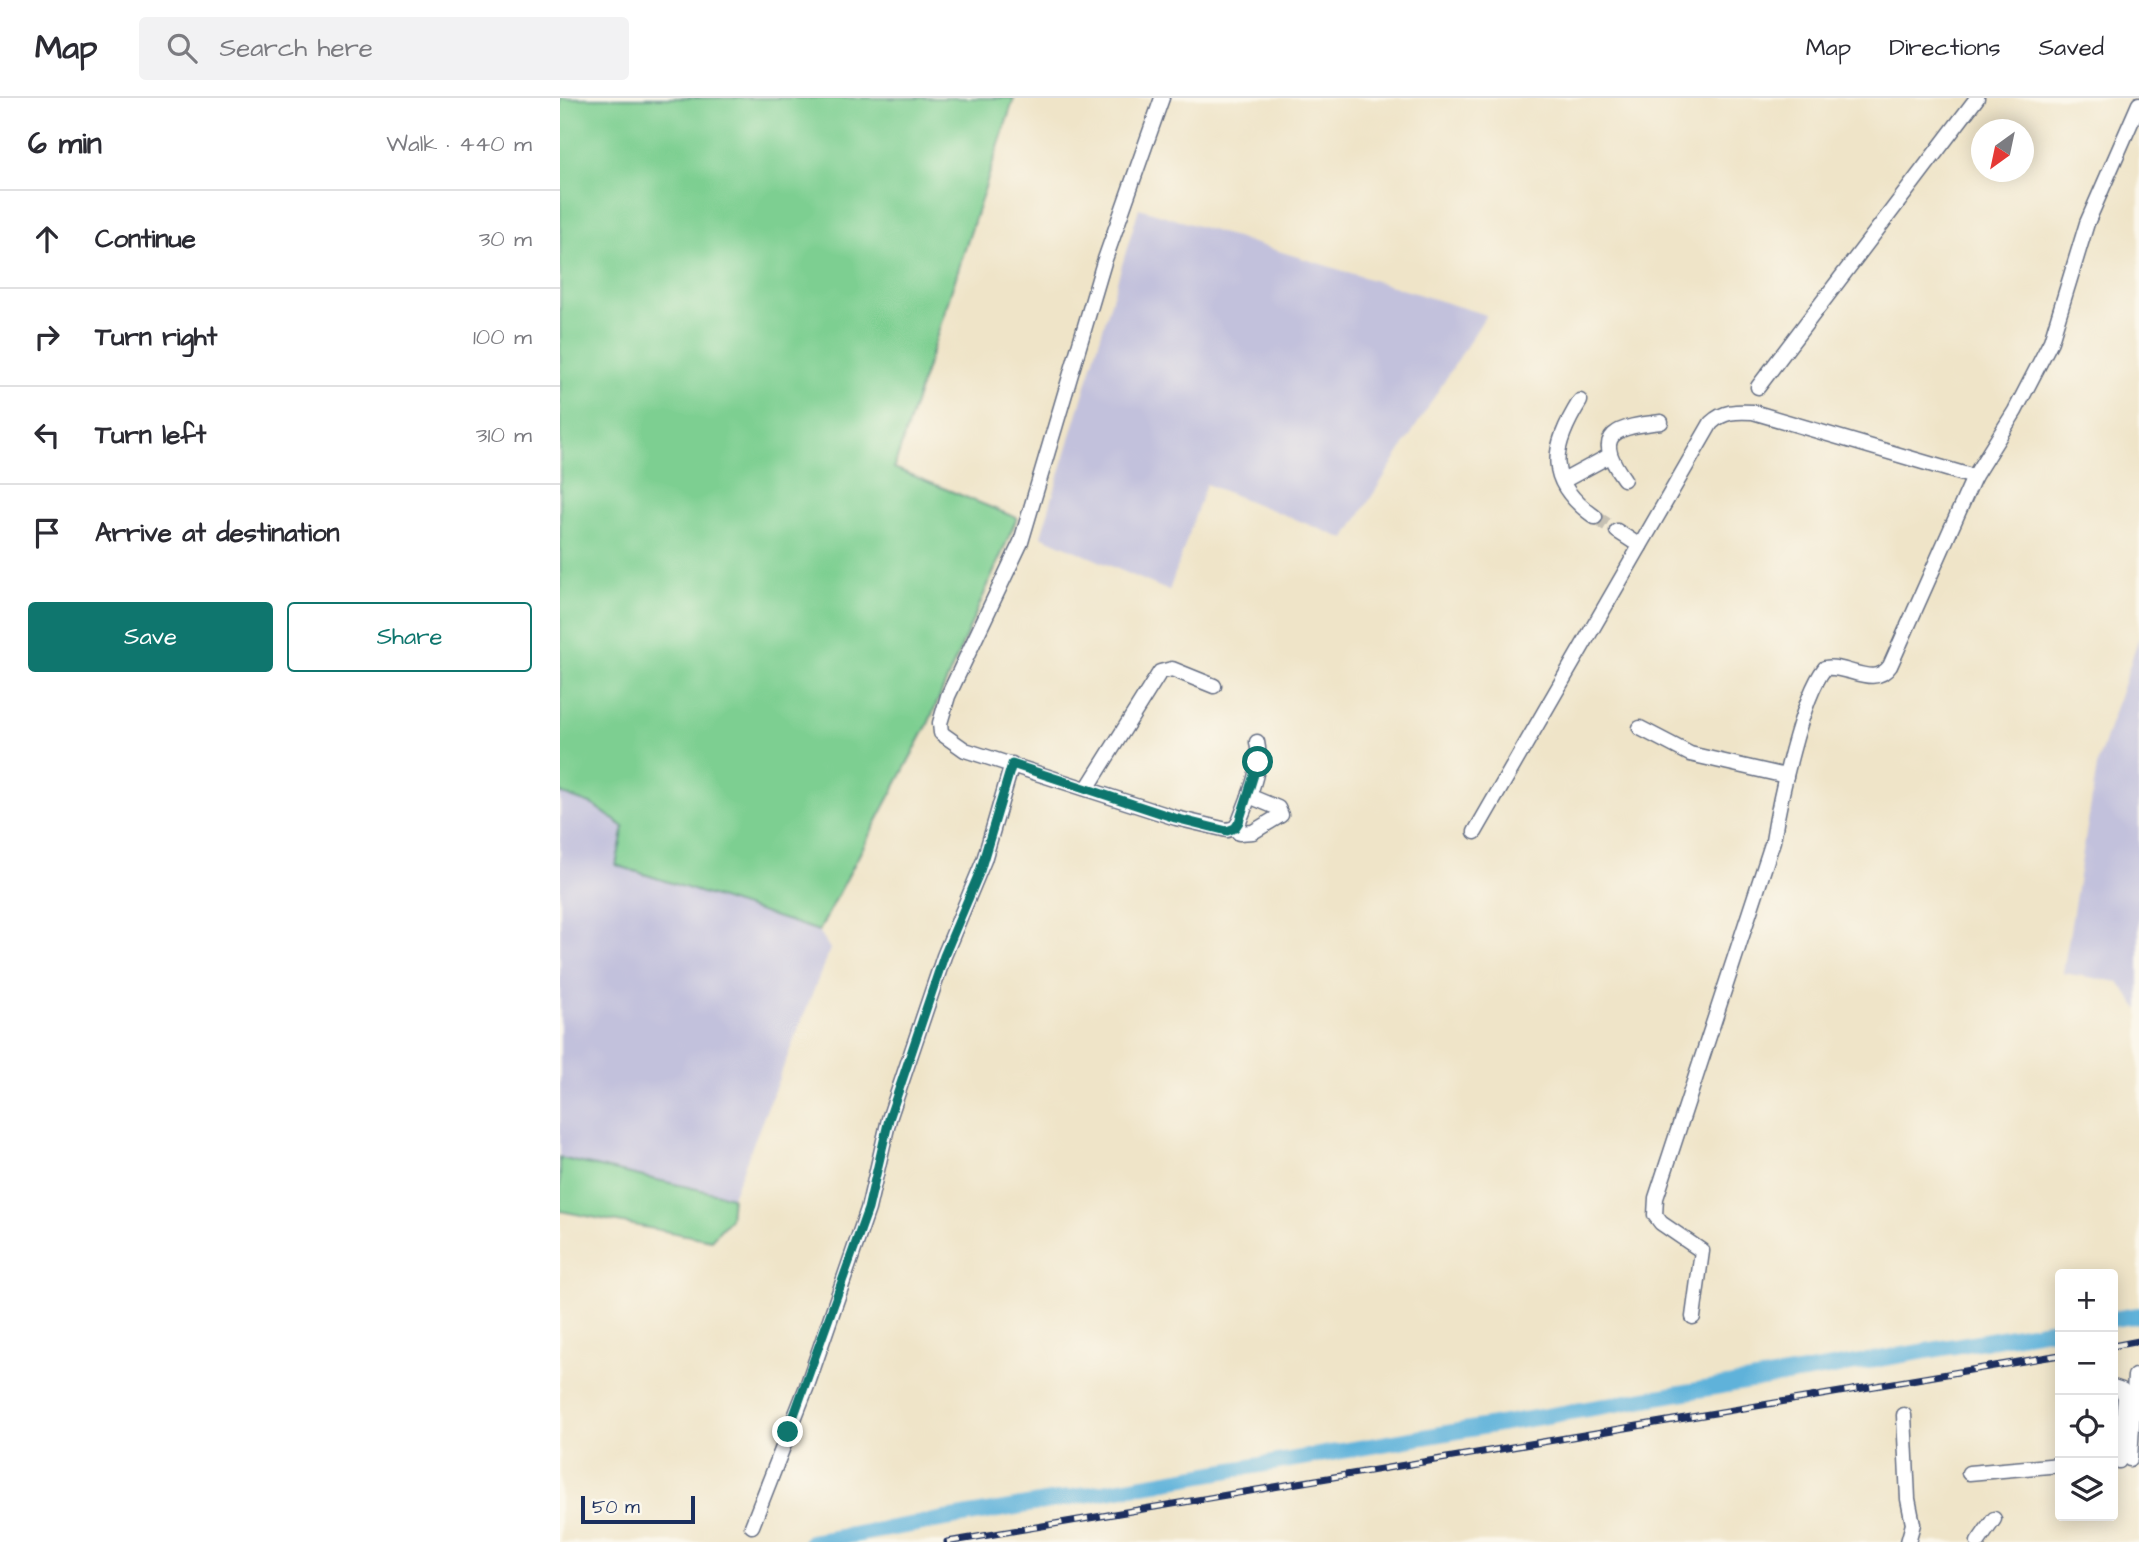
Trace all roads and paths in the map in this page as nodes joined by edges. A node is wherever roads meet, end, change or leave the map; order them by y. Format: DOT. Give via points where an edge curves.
graph roads {
  1 [pos="1162,98"];
  2 [pos="1977,98"];
  3 [pos="2139,104"];
  4 [pos="1758,387"];
  5 [pos="1580,401"];
  6 [pos="1661,422"];
  7 [pos="1609,456"];
  8 [pos="1974,477"];
  9 [pos="1624,479"];
  10 [pos="1563,481"];
  11 [pos="1595,516"];
  12 [pos="1617,531"];
  13 [pos="1640,546"];
  14 [pos="1214,685"];
  15 [pos="1640,729"];
  16 [pos="1257,742"];
  17 [pos="1012,764"];
  18 [pos="1786,776"];
  19 [pos="1088,787"];
  20 [pos="1249,796"];
  21 [pos="1235,828"];
  22 [pos="1475,832"];
  23 [pos="1693,1317"];
  24 [pos="2135,1376"];
  25 [pos="2118,1389"];
  26 [pos="1904,1415"];
  27 [pos="2125,1460"];
  28 [pos="2055,1465"];
  29 [pos="1969,1473"];
  30 [pos="1993,1519"];
  31 [pos="752,1526"];
  32 [pos="1908,1542"];
  33 [pos="1978,1542"];
  1 -- 17 [label="street" via="1104,262 1021,542 942,711 941,733 947,740"];
  2 -- 4 [label="street"];
  3 -- 8 [label="street" via="2087,223 2051,341"];
  5 -- 10 [label="street" via="1556,448"];
  6 -- 7 [label="street" via="1621,429 1609,443"];
  7 -- 9 [label="street"];
  7 -- 10 [label="street"];
  8 -- 13 [label="street" via="1753,412 1732,411 1711,423"];
  8 -- 18 [label="street" via="1891,666 1874,677 1825,668"];
  10 -- 11 [label="street" via="1577,504"];
  12 -- 13 [label="street"];
  13 -- 22 [label="street"];
  14 -- 19 [label="street" via="1172,669 1160,671"];
  15 -- 18 [label="street" via="1690,754"];
  16 -- 20 [label="street" via="1258,762"];
  17 -- 19 [label="street"];
  17 -- 31 [label="street" via="980,871 944,956 889,1119 868,1209"];
  18 -- 23 [label="street" via="1773,841 1656,1198 1655,1215 1661,1223 1702,1251"];
  19 -- 21 [label="street" via="1208,827"];
  20 -- 21 [label="street"];
  20 -- 21 [label="street" via="1278,808 1281,815 1253,832"];
  24 -- 27 [label="street"];
  25 -- 27 [label="street" via="2125,1397"];
  26 -- 32 [label="street" via="1913,1524"];
  28 -- 29 [label="street"];
  30 -- 33 [label="street"];
}
